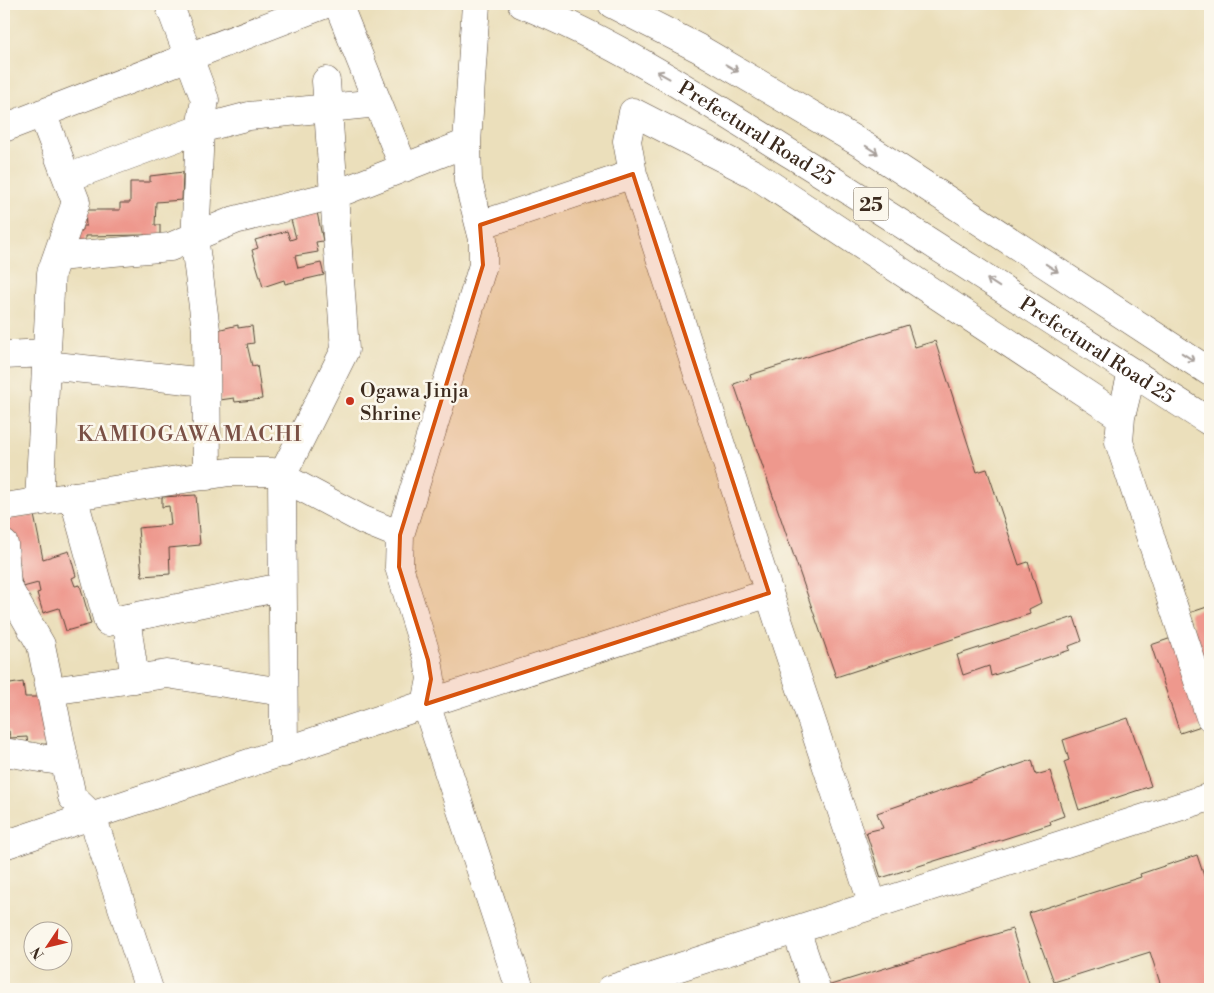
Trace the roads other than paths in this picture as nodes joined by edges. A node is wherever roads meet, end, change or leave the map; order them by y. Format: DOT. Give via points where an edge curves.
graph roads {
  1 [pos="169,4"];
  2 [pos="326,4"];
  3 [pos="338,4"];
  4 [pos="476,4"];
  5 [pos="522,4"];
  6 [pos="612,4"];
  7 [pos="189,57"];
  8 [pos="327,94"];
  9 [pos="378,103"];
  10 [pos="42,113"];
  11 [pos="4,128"];
  12 [pos="200,129"];
  13 [pos="467,143"];
  14 [pos="404,168"];
  15 [pos="633,174"];
  16 [pos="67,178"];
  17 [pos="334,195"];
  18 [pos="480,225"];
  19 [pos="195,236"];
  20 [pos="57,257"];
  21 [pos="4,355"];
  22 [pos="46,359"];
  23 [pos="1132,372"];
  24 [pos="1210,372"];
  25 [pos="206,382"];
  26 [pos="1121,417"];
  27 [pos="1210,422"];
  28 [pos="207,476"];
  29 [pos="282,476"];
  30 [pos="73,496"];
  31 [pos="39,501"];
  32 [pos="4,507"];
  33 [pos="400,535"];
  34 [pos="4,544"];
  35 [pos="282,587"];
  36 [pos="769,593"];
  37 [pos="126,618"];
  38 [pos="135,679"];
  39 [pos="50,691"];
  40 [pos="283,692"];
  41 [pos="426,704"];
  42 [pos="1210,718"];
  43 [pos="4,752"];
  44 [pos="284,752"];
  45 [pos="65,762"];
  46 [pos="1210,797"];
  47 [pos="92,816"];
  48 [pos="4,845"];
  49 [pos="874,905"];
  50 [pos="796,930"];
  51 [pos="149,989"];
  52 [pos="520,989"];
  53 [pos="611,989"];
  54 [pos="816,989"];
  1 -- 7 [label="street"];
  2 -- 7 [label="street"];
  3 -- 9 [label="street"];
  4 -- 13 [label="street"];
  23 -- 5 [label="street, Prefectural Road 25 / 25, one-way" via="679,84 564,21"];
  6 -- 24 [label="street, Prefectural Road 25 / 25, one-way" via="698,48 865,146"];
  7 -- 10 [label="street"];
  7 -- 12 [label="street" via="205,100"];
  8 -- 9 [label="street"];
  8 -- 12 [label="street"];
  8 -- 17 [label="street"];
  9 -- 14 [label="street"];
  10 -- 11 [label="street"];
  10 -- 16 [label="street"];
  12 -- 16 [label="street"];
  12 -- 19 [label="street"];
  13 -- 14 [label="street"];
  13 -- 18 [label="street" via="468,181"];
  14 -- 17 [label="street"];
  15 -- 18 [label="street"];
  15 -- 26 [label="street" via="627,141 633,112 754,174"];
  15 -- 36 [label="street"];
  16 -- 20 [label="street" via="76,202"];
  17 -- 19 [label="street" via="235,220"];
  17 -- 29 [label="street" via="345,350"];
  18 -- 33 [label="street" via="483,265"];
  19 -- 20 [label="street" via="170,247"];
  19 -- 25 [label="street" via="206,330"];
  20 -- 22 [label="street" via="51,273"];
  21 -- 22 [label="street"];
  22 -- 25 [label="street"];
  22 -- 31 [label="street"];
  23 -- 26 [label="street"];
  23 -- 27 [label="street, Prefectural Road 25 / 25"];
  25 -- 28 [label="street"];
  26 -- 42 [label="street" via="1119,442"];
  28 -- 29 [label="street" via="229,472 273,472"];
  28 -- 30 [label="street"];
  29 -- 33 [label="street" via="362,520"];
  29 -- 35 [label="street"];
  30 -- 31 [label="street"];
  30 -- 37 [label="street" via="108,622"];
  31 -- 32 [label="street"];
  33 -- 41 [label="street" via="399,567 431,679"];
  34 -- 39 [label="street" via="7,586 41,646"];
  35 -- 37 [label="street"];
  35 -- 40 [label="street"];
  36 -- 41 [label="street"];
  36 -- 49 [label="street"];
  37 -- 38 [label="street"];
  38 -- 39 [label="street"];
  38 -- 40 [label="street" via="167,674"];
  39 -- 45 [label="street"];
  40 -- 44 [label="street"];
  41 -- 44 [label="street"];
  41 -- 52 [label="street"];
  43 -- 45 [label="street"];
  44 -- 47 [label="street"];
  45 -- 47 [label="street" via="72,798"];
  46 -- 49 [label="street"];
  47 -- 48 [label="street"];
  47 -- 51 [label="street"];
  49 -- 50 [label="street"];
  50 -- 53 [label="street"];
  50 -- 54 [label="street"];
}
